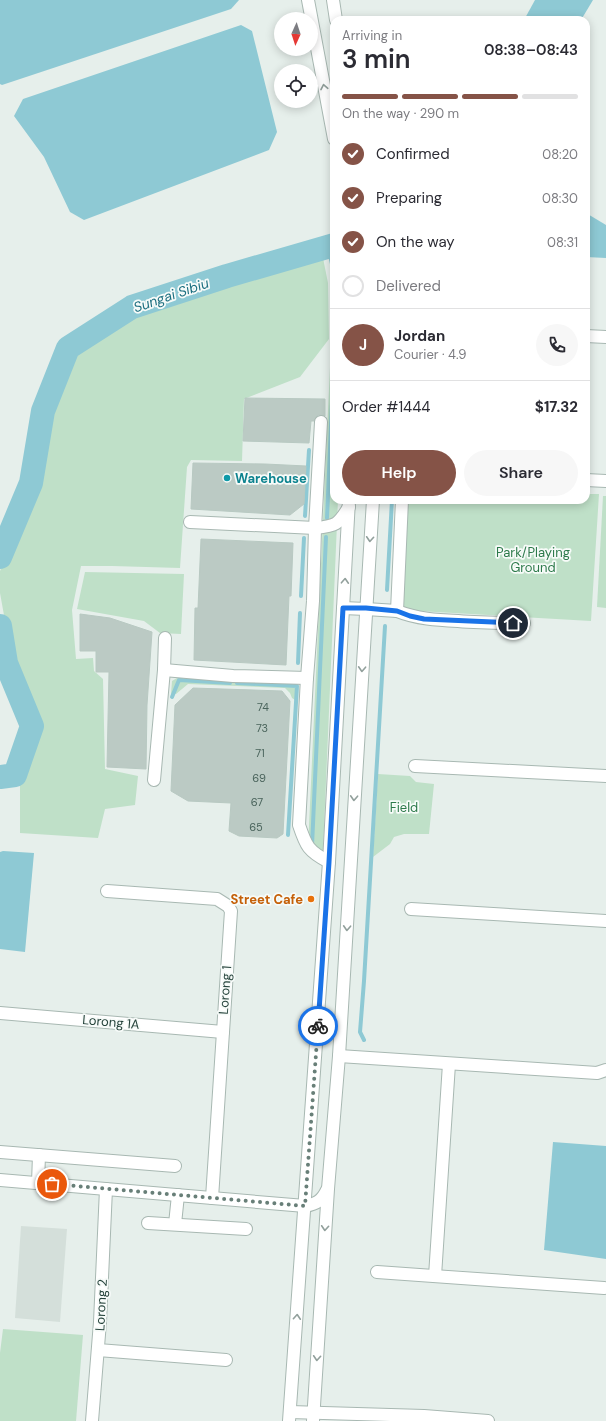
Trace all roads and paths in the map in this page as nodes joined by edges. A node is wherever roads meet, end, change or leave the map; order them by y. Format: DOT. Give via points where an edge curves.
graph roads {
  1 [pos="308,0"];
  2 [pos="333,0"];
  3 [pos="335,16"];
  4 [pos="330,118"];
  5 [pos="590,336"];
  6 [pos="606,337"];
  7 [pos="321,422"];
  8 [pos="590,480"];
  9 [pos="606,481"];
  10 [pos="349,504"];
  11 [pos="349,504"];
  12 [pos="373,504"];
  13 [pos="402,504"];
  14 [pos="190,522"];
  15 [pos="315,528"];
  16 [pos="343,608"];
  17 [pos="366,608"];
  18 [pos="397,611"];
  19 [pos="524,623"];
  20 [pos="165,638"];
  21 [pos="164,670"];
  22 [pos="307,678"];
  23 [pos="415,766"];
  24 [pos="606,776"];
  25 [pos="154,780"];
  26 [pos="329,862"];
  27 [pos="107,891"];
  28 [pos="411,909"];
  29 [pos="606,921"];
  30 [pos="0,1013"];
  31 [pos="223,1032"];
  32 [pos="339,1056"];
  33 [pos="449,1064"];
  34 [pos="606,1070"];
  35 [pos="0,1152"];
  36 [pos="39,1155"];
  37 [pos="175,1166"];
  38 [pos="0,1180"];
  39 [pos="38,1183"];
  40 [pos="106,1189"];
  41 [pos="328,1189"];
  42 [pos="178,1195"];
  43 [pos="212,1198"];
  44 [pos="305,1206"];
  45 [pos="148,1223"];
  46 [pos="175,1224"];
  47 [pos="246,1229"];
  48 [pos="377,1272"];
  49 [pos="435,1276"];
  50 [pos="604,1288"];
  51 [pos="98,1350"];
  52 [pos="226,1360"];
  53 [pos="290,1417"];
  54 [pos="313,1417"];
  55 [pos="92,1421"];
  56 [pos="488,1421"];
  4 -- 1 [label="street, one-way"];
  2 -- 3 [label="street"];
  5 -- 6 [label="street"];
  7 -- 15 [label="street"];
  8 -- 9 [label="street"];
  10 -- 15 [label="street" via="343,517 337,523 330,527"];
  16 -- 11 [label="street, one-way"];
  12 -- 17 [label="street, one-way"];
  13 -- 18 [label="street"];
  14 -- 15 [label="street"];
  15 -- 22 [label="street"];
  16 -- 17 [label="street"];
  16 -- 26 [label="street"];
  17 -- 18 [label="street"];
  17 -- 32 [label="street, one-way"];
  18 -- 19 [label="street" via="424,619"];
  20 -- 21 [label="street"];
  21 -- 22 [label="street" via="233,676"];
  21 -- 25 [label="street"];
  22 -- 26 [label="street" via="299,825 307,846"];
  23 -- 24 [label="street"];
  26 -- 44 [label="street"];
  27 -- 31 [label="street, Lorong 1" via="217,899 228,906 231,911"];
  28 -- 29 [label="street"];
  30 -- 31 [label="street, Lorong 1A"];
  31 -- 43 [label="street, Lorong 1"];
  32 -- 33 [label="street"];
  32 -- 41 [label="street"];
  33 -- 34 [label="street" via="597,1073"];
  33 -- 49 [label="street"];
  35 -- 36 [label="street"];
  36 -- 37 [label="street"];
  36 -- 39 [label="street"];
  38 -- 39 [label="street"];
  39 -- 40 [label="street"];
  40 -- 42 [label="street"];
  40 -- 51 [label="street, Lorong 2"];
  41 -- 44 [label="street" via="316,1204"];
  41 -- 54 [label="street, one-way"];
  42 -- 43 [label="street"];
  42 -- 46 [label="street"];
  43 -- 44 [label="street"];
  53 -- 44 [label="street, one-way"];
  45 -- 46 [label="street"];
  46 -- 47 [label="street"];
  48 -- 49 [label="street"];
  49 -- 50 [label="street"];
  51 -- 52 [label="street"];
  51 -- 55 [label="street, Lorong 2"];
  53 -- 54 [label="street"];
  54 -- 56 [label="street" via="424,1416"];
}
